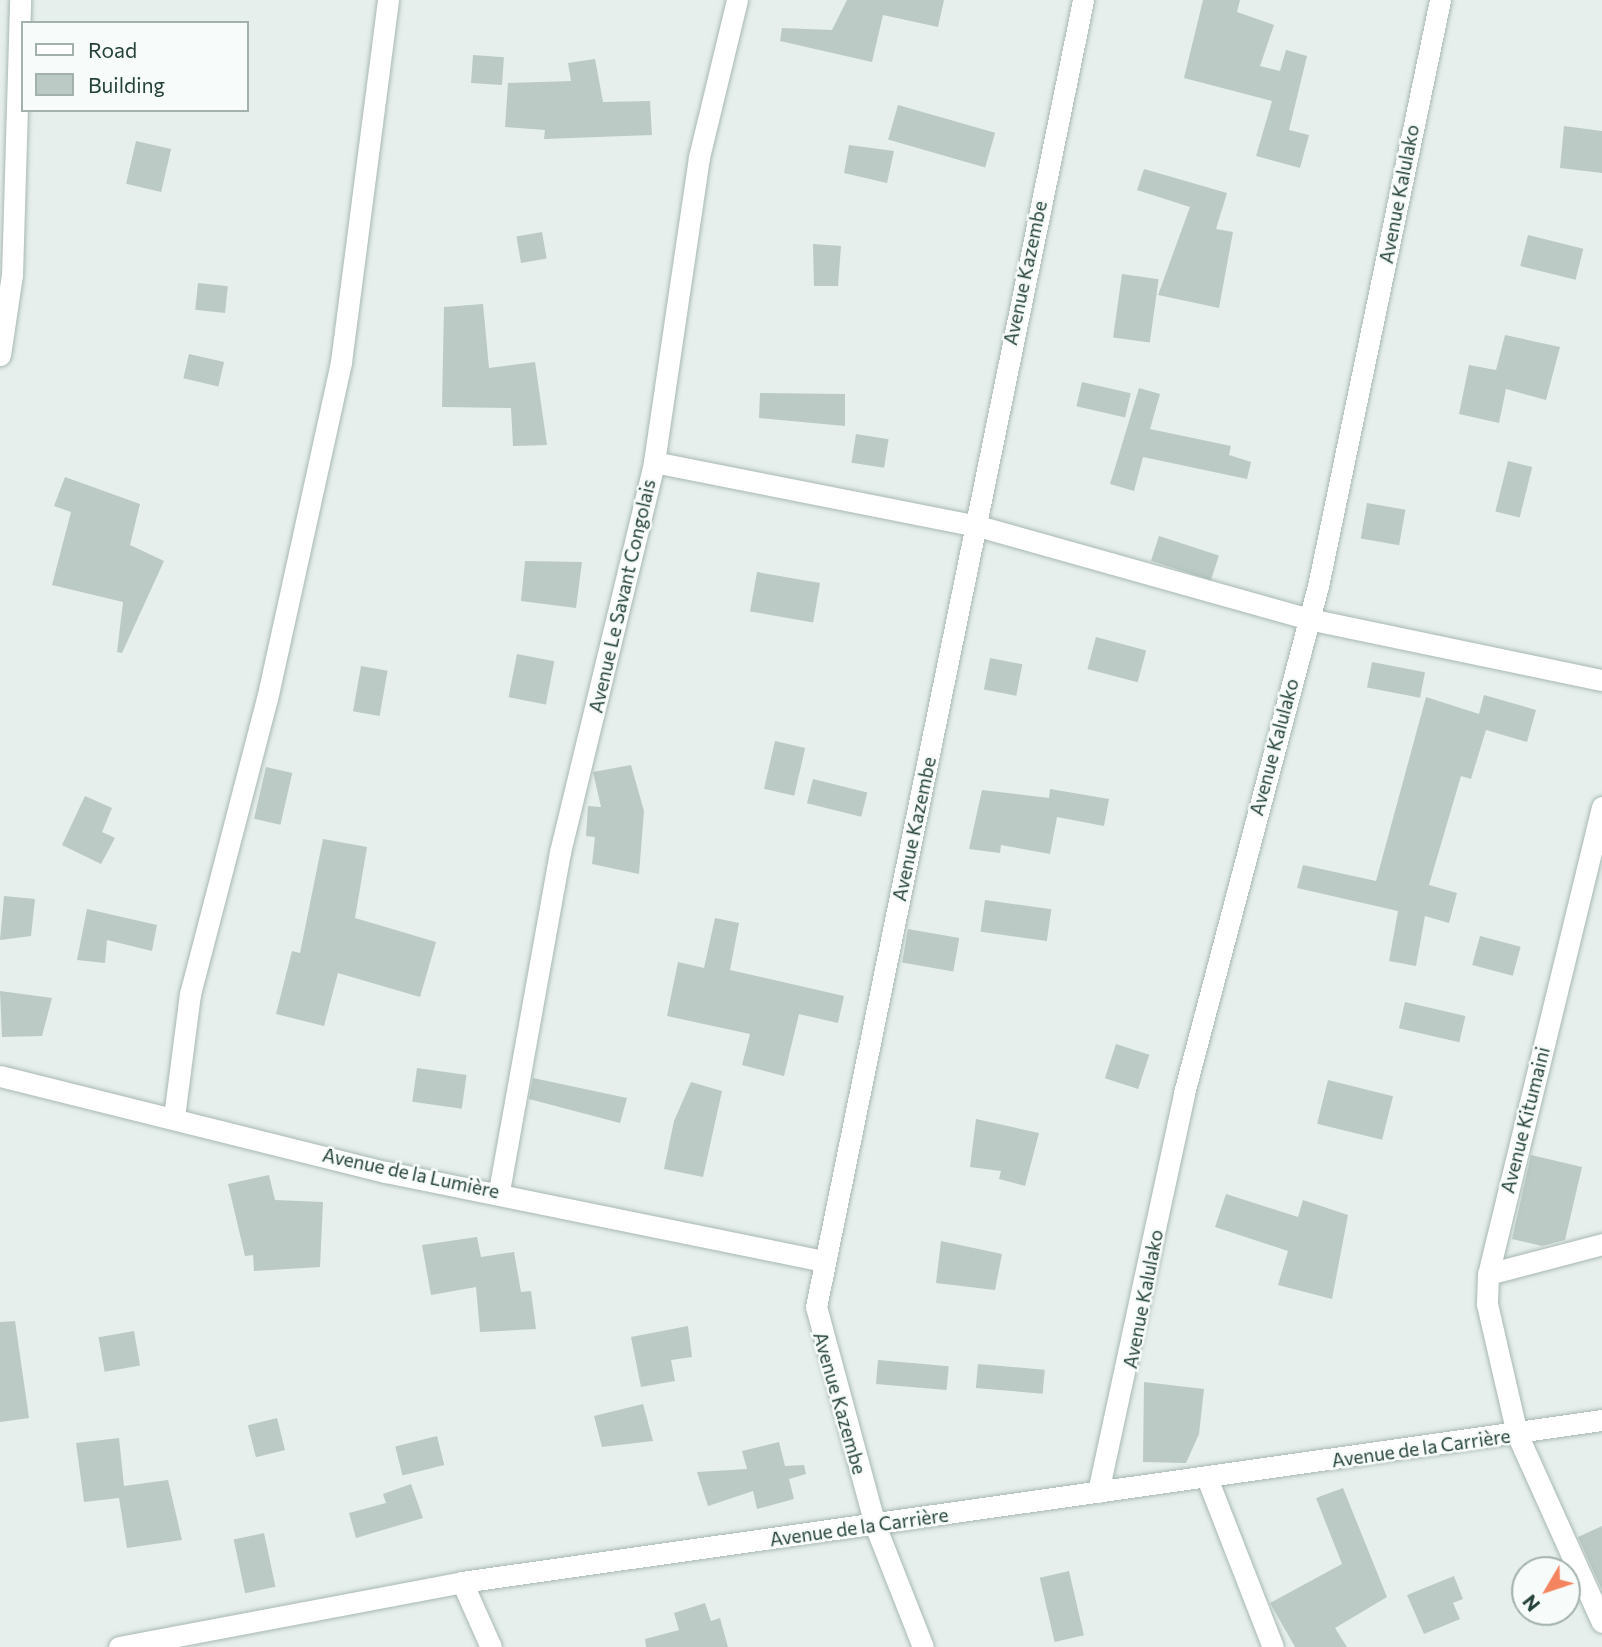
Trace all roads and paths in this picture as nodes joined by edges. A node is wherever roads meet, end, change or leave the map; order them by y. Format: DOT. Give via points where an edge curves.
graph roads {
  1 [pos="20,0"];
  2 [pos="388,0"];
  3 [pos="737,0"];
  4 [pos="1083,0"];
  5 [pos="1440,0"];
  6 [pos="0,355"];
  7 [pos="654,462"];
  8 [pos="978,526"];
  9 [pos="1309,619"];
  10 [pos="1602,680"];
  11 [pos="1602,807"];
  12 [pos="0,1076"];
  13 [pos="174,1117"];
  14 [pos="499,1191"];
  15 [pos="1602,1244"];
  16 [pos="824,1261"];
  17 [pos="1488,1274"];
  18 [pos="1602,1420"];
  19 [pos="1517,1434"];
  20 [pos="1207,1478"];
  21 [pos="1098,1492"];
  22 [pos="875,1525"];
  23 [pos="462,1582"];
  24 [pos="1602,1622"];
  25 [pos="195,1641"];
  26 [pos="119,1647"];
  27 [pos="491,1647"];
  28 [pos="923,1647"];
  29 [pos="1273,1647"];
  1 -- 6 [label="street" via="12,275"];
  2 -- 13 [label="street" via="341,362 267,699 190,995"];
  3 -- 7 [label="street, Avenue Le Savant Congolais" via="699,157"];
  4 -- 8 [label="street, Avenue Kazembe"];
  5 -- 9 [label="street, Avenue Kalulako"];
  7 -- 8 [label="street"];
  7 -- 14 [label="street, Avenue Le Savant Congolais" via="560,852"];
  8 -- 9 [label="street"];
  8 -- 16 [label="street, Avenue Kazembe"];
  9 -- 10 [label="street"];
  9 -- 21 [label="street, Avenue Kalulako" via="1184,1093"];
  11 -- 17 [label="street, Avenue Kitumaini"];
  12 -- 13 [label="street, Avenue de la Lumière"];
  13 -- 14 [label="street, Avenue de la Lumière" via="386,1172"];
  14 -- 16 [label="street, Avenue de la Lumière"];
  15 -- 17 [label="street"];
  16 -- 22 [label="street, Avenue Kazembe" via="817,1325"];
  17 -- 19 [label="street, Avenue Kitumaini" via="1489,1321"];
  18 -- 19 [label="street, Avenue de la Carrière"];
  19 -- 20 [label="street, Avenue de la Carrière"];
  19 -- 24 [label="street, Avenue Kitumaini"];
  20 -- 21 [label="street, Avenue de la Carrière"];
  20 -- 29 [label="street"];
  21 -- 22 [label="street, Avenue de la Carrière"];
  22 -- 23 [label="street, Avenue de la Carrière"];
  22 -- 28 [label="street, Avenue Kazembe"];
  23 -- 25 [label="street, Avenue de la Carrière"];
  23 -- 27 [label="street"];
  25 -- 26 [label="street, Avenue de la Carrière"];
}
